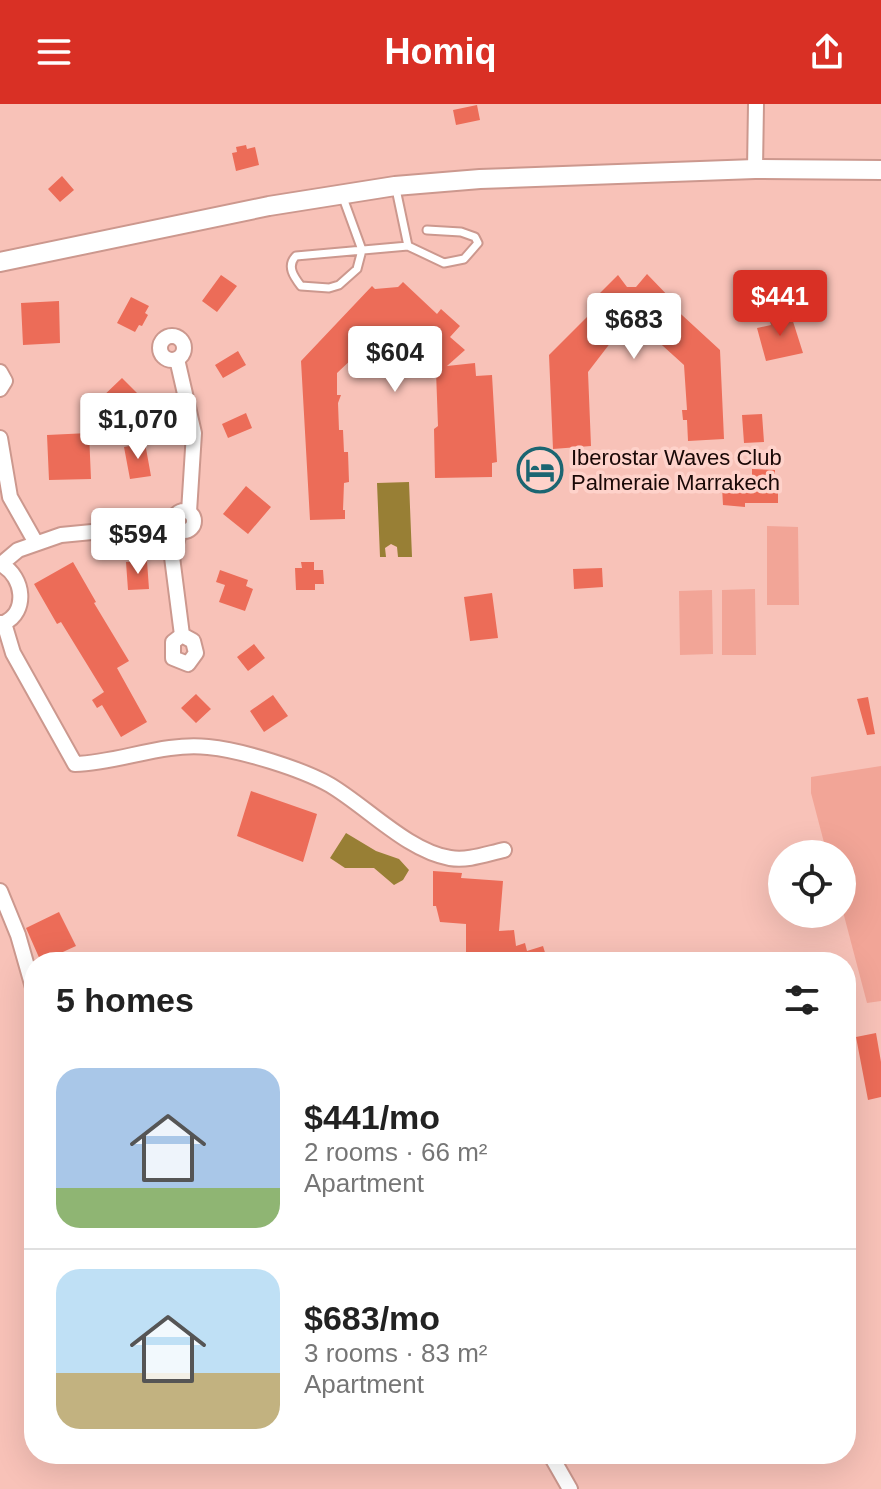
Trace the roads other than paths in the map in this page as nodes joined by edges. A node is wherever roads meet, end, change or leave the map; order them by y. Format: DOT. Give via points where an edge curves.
graph roads {
  1 [pos="756,104"];
  2 [pos="755,169"];
  3 [pos="881,170"];
  4 [pos="395,186"];
  5 [pos="341,193"];
  6 [pos="427,230"];
  7 [pos="408,246"];
  8 [pos="362,250"];
  9 [pos="0,262"];
  10 [pos="177,359"];
  11 [pos="0,372"];
  12 [pos="0,389"];
  13 [pos="0,438"];
  14 [pos="178,527"];
  15 [pos="36,543"];
  16 [pos="1,565"];
  17 [pos="2,623"];
  18 [pos="182,635"];
  19 [pos="504,850"];
  20 [pos="0,891"];
  21 [pos="24,956"];
  22 [pos="556,1464"];
  23 [pos="570,1489"];
  1 -- 2 [label="street"];
  2 -- 3 [label="street"];
  2 -- 4 [label="street"];
  4 -- 5 [label="street"];
  4 -- 7 [label="lane"];
  5 -- 8 [label="lane"];
  5 -- 9 [label="street"];
  6 -- 7 [label="lane" via="461,232 478,243 464,259 444,263"];
  7 -- 8 [label="lane"];
  8 -- 8 [label="lane" via="296,256 293,275 301,286 339,285 357,269"];
  10 -- 14 [label="street" via="194,433 189,512 194,525 188,530"];
  11 -- 12 [label="street" via="5,381"];
  13 -- 15 [label="street" via="10,497"];
  14 -- 15 [label="street" via="61,535"];
  14 -- 18 [label="street" via="172,557"];
  15 -- 16 [label="street"];
  16 -- 17 [label="street" via="13,571 20,589 14,616"];
  17 -- 19 [label="street" via="13,653 75,764 208,747 294,769 328,784 436,854 460,859"];
  20 -- 21 [label="street"];
  22 -- 23 [label="street"];
}
